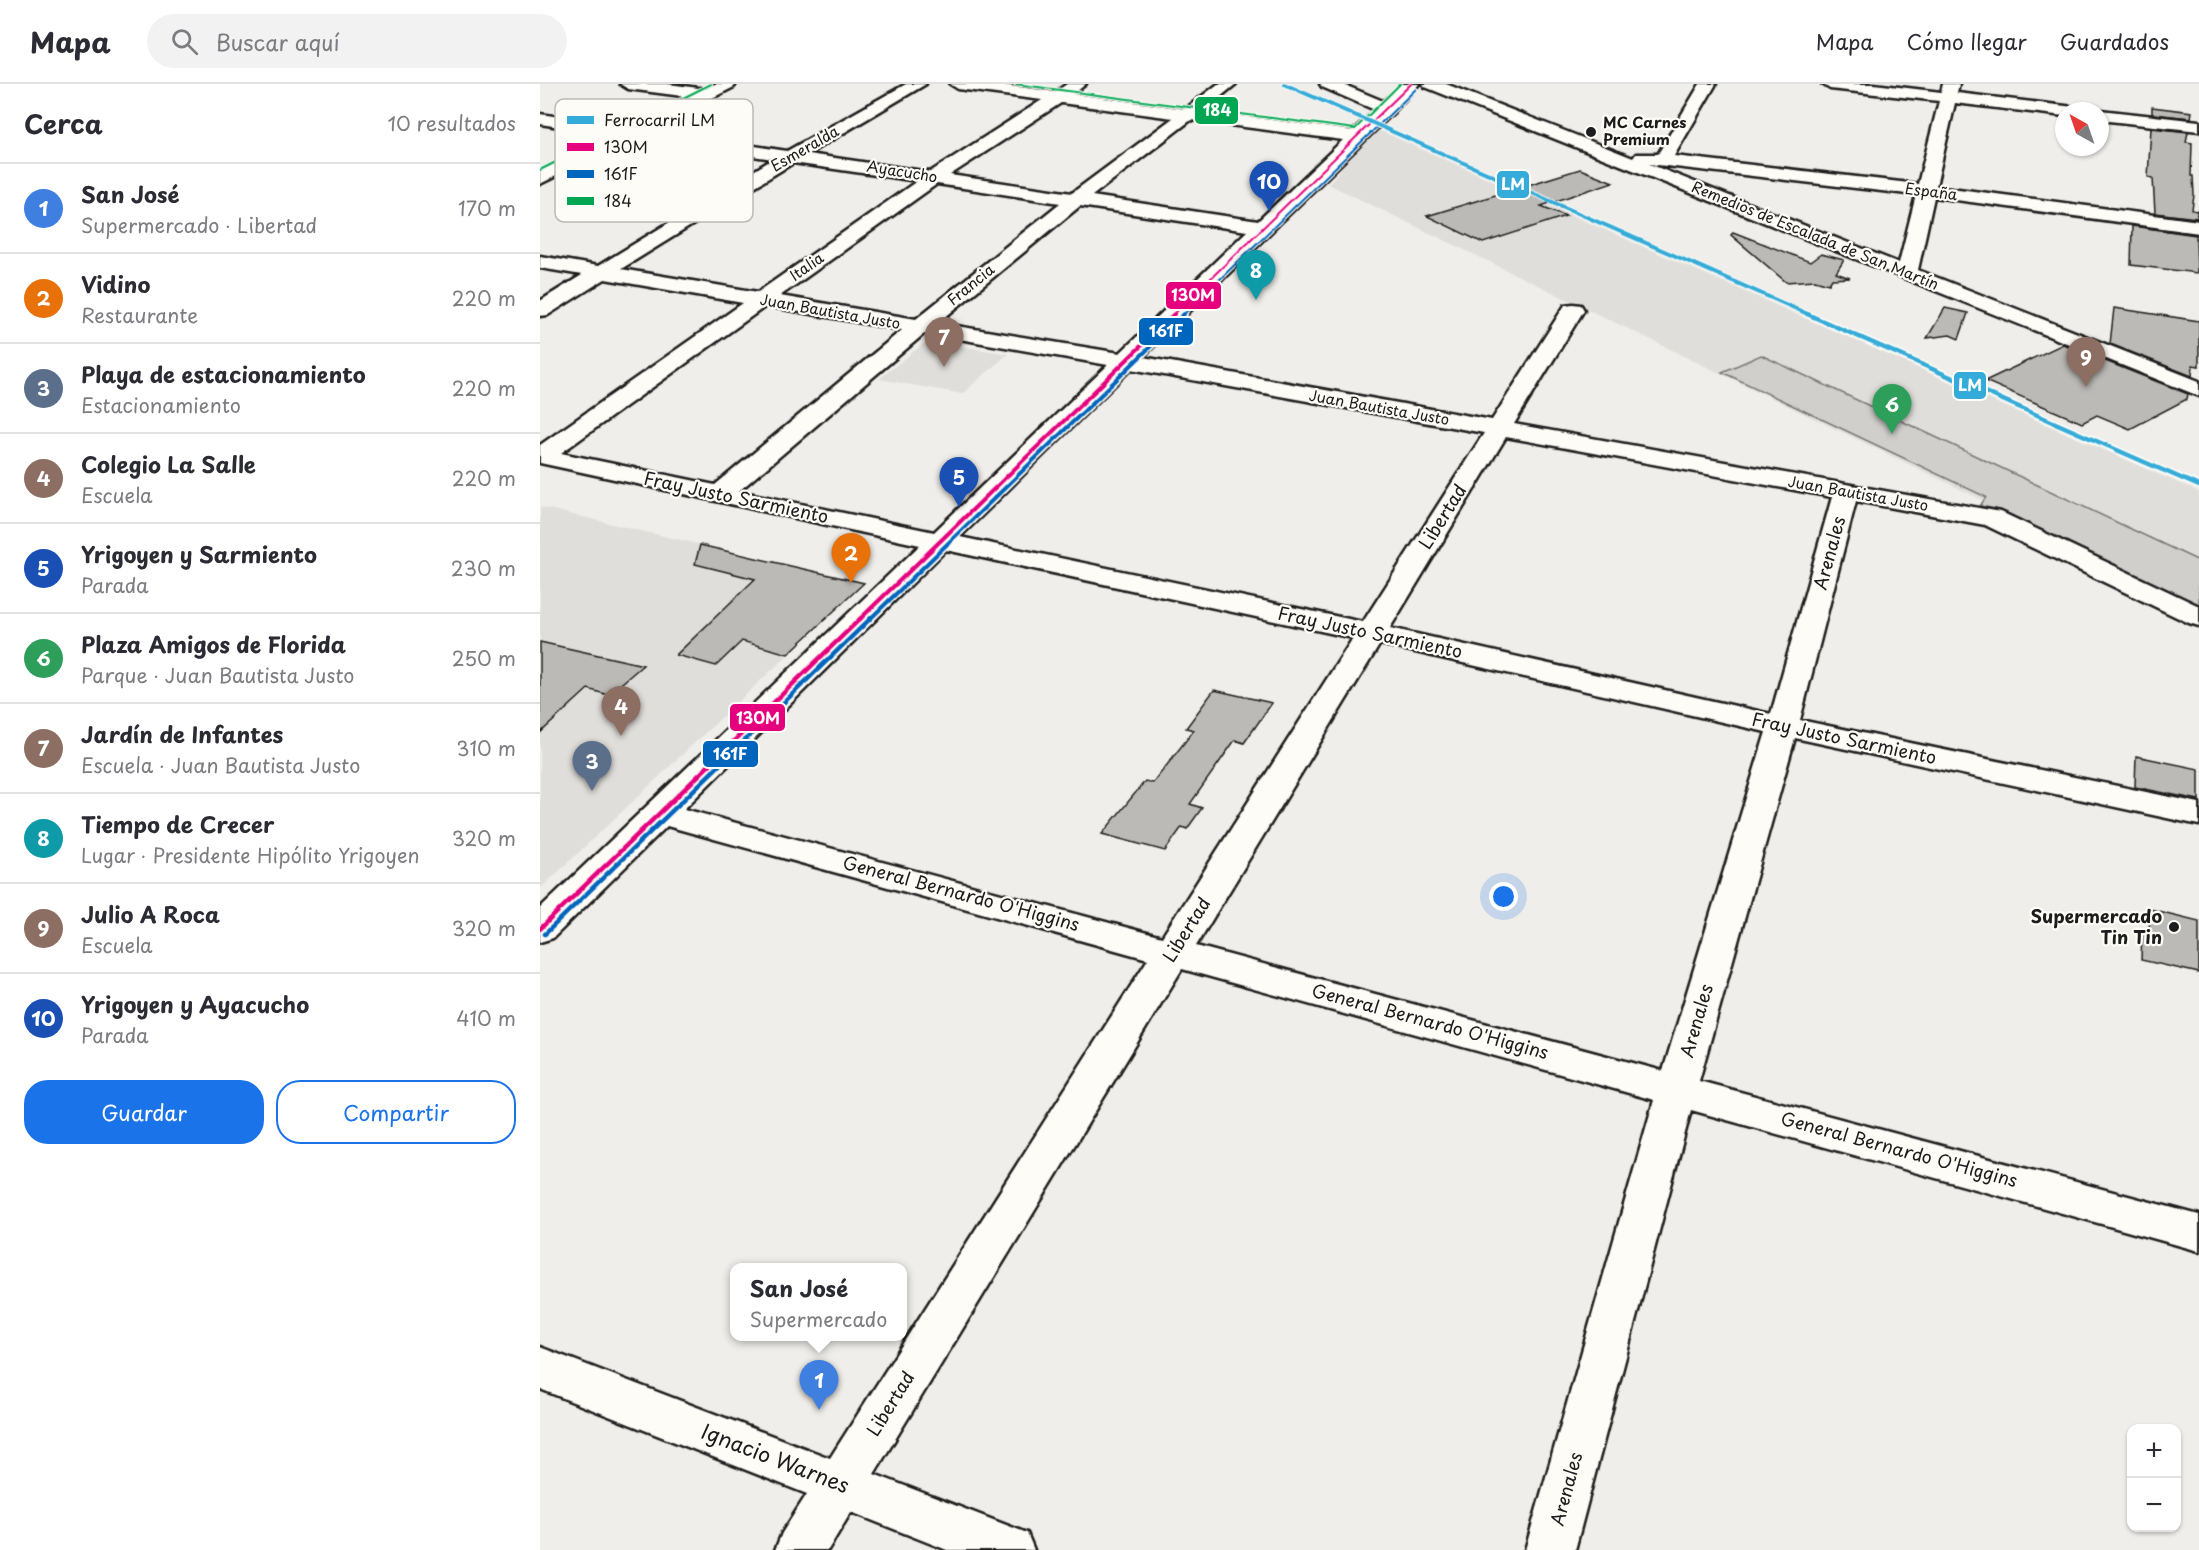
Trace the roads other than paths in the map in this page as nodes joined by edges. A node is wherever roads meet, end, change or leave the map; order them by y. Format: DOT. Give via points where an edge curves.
graph roads {
  1 [pos="628,84"];
  2 [pos="728,84"];
  3 [pos="918,84"];
  4 [pos="958,84"];
  5 [pos="1078,84"];
  6 [pos="1228,84"];
  7 [pos="1328,84"];
  8 [pos="1412,84"];
  9 [pos="1431,84"];
  10 [pos="1708,84"];
  11 [pos="1830,84"];
  12 [pos="1948,91"];
  13 [pos="708,94"];
  14 [pos="1059,97"];
  15 [pos="698,99"];
  16 [pos="1387,109"];
  17 [pos="2055,109"];
  18 [pos="1189,115"];
  19 [pos="2109,116"];
  20 [pos="540,119"];
  21 [pos="555,121"];
  22 [pos="2199,126"];
  23 [pos="1359,137"];
  24 [pos="753,150"];
  25 [pos="1608,155"];
  26 [pos="791,156"];
  27 [pos="1663,160"];
  28 [pos="555,170"];
  29 [pos="540,177"];
  30 [pos="935,177"];
  31 [pos="753,180"];
  32 [pos="1928,191"];
  33 [pos="1077,199"];
  34 [pos="684,222"];
  35 [pos="1264,228"];
  36 [pos="2199,228"];
  37 [pos="540,262"];
  38 [pos="602,273"];
  39 [pos="1907,273"];
  40 [pos="760,300"];
  41 [pos="540,310"];
  42 [pos="1573,310"];
  43 [pos="919,327"];
  44 [pos="1126,362"];
  45 [pos="2199,389"];
  46 [pos="1497,430"];
  47 [pos="540,456"];
  48 [pos="1846,492"];
  49 [pos="720,494"];
  50 [pos="941,541"];
  51 [pos="2199,617"];
  52 [pos="1372,633"];
  53 [pos="1783,726"];
  54 [pos="660,813"];
  55 [pos="2199,814"];
  56 [pos="540,929"];
  57 [pos="1173,951"];
  58 [pos="1677,1089"];
  59 [pos="2199,1233"];
  60 [pos="540,1368"];
  61 [pos="841,1485"];
  62 [pos="800,1550"];
  63 [pos="1009,1550"];
  64 [pos="1550,1550"];
  1 -- 13 [label="street"];
  2 -- 13 [label="street"];
  3 -- 26 [label="street, Esmeralda"];
  4 -- 14 [label="street"];
  5 -- 14 [label="street, Italia"];
  6 -- 18 [label="street, Francia"];
  7 -- 16 [label="street"];
  8 -- 16 [label="street"];
  9 -- 25 [label="street, Remedios de Escalada de San Martín"];
  10 -- 27 [label="street"];
  11 -- 12 [label="street"];
  12 -- 17 [label="street"];
  12 -- 32 [label="street"];
  13 -- 15 [label="street"];
  14 -- 18 [label="street"];
  14 -- 30 [label="street, Italia"];
  16 -- 23 [label="street"];
  18 -- 23 [label="street"];
  18 -- 33 [label="street, Francia"];
  19 -- 22 [label="street"];
  20 -- 21 [label="street, Ayacucho"];
  23 -- 35 [label="street"];
  24 -- 26 [label="street, Ayacucho"];
  25 -- 27 [label="street"];
  25 -- 39 [label="street, Remedios de Escalada de San Martín"];
  26 -- 30 [label="street, Ayacucho"];
  26 -- 31 [label="street, Esmeralda"];
  27 -- 32 [label="street, España"];
  28 -- 29 [label="street"];
  30 -- 33 [label="street, Ayacucho"];
  30 -- 40 [label="street, Italia"];
  32 -- 36 [label="street, España"];
  32 -- 39 [label="street"];
  33 -- 35 [label="street, Ayacucho"];
  33 -- 43 [label="street, Francia"];
  34 -- 38 [label="street, Esmeralda"];
  35 -- 44 [label="street"];
  37 -- 38 [label="street, Juan Bautista Justo"];
  38 -- 40 [label="street, Juan Bautista Justo"];
  38 -- 41 [label="street, Esmeralda"];
  39 -- 45 [label="street, Remedios de Escalada de San Martín"];
  40 -- 43 [label="street, Juan Bautista Justo"];
  40 -- 47 [label="street, Italia"];
  42 -- 46 [label="street, Libertad"];
  43 -- 44 [label="street, Juan Bautista Justo"];
  43 -- 49 [label="street, Francia"];
  44 -- 46 [label="street, Juan Bautista Justo"];
  44 -- 50 [label="street"];
  46 -- 48 [label="street, Juan Bautista Justo"];
  46 -- 52 [label="street, Libertad"];
  47 -- 49 [label="street, Fray Justo Sarmiento"];
  48 -- 51 [label="street, Juan Bautista Justo" via="1992,518"];
  48 -- 53 [label="street, Arenales"];
  49 -- 50 [label="street, Fray Justo Sarmiento"];
  50 -- 52 [label="street, Fray Justo Sarmiento"];
  50 -- 54 [label="street"];
  52 -- 53 [label="street, Fray Justo Sarmiento"];
  52 -- 57 [label="street, Libertad"];
  53 -- 55 [label="street, Fray Justo Sarmiento"];
  53 -- 58 [label="street, Arenales"];
  54 -- 56 [label="street"];
  54 -- 57 [label="street, General Bernardo O'Higgins"];
  57 -- 58 [label="street, General Bernardo O'Higgins"];
  57 -- 61 [label="street, Libertad"];
  58 -- 59 [label="street, General Bernardo O'Higgins"];
  58 -- 64 [label="street, Arenales"];
  60 -- 61 [label="street, Ignacio Warnes"];
  61 -- 62 [label="street, Libertad"];
  61 -- 63 [label="street, Ignacio Warnes"];
}
